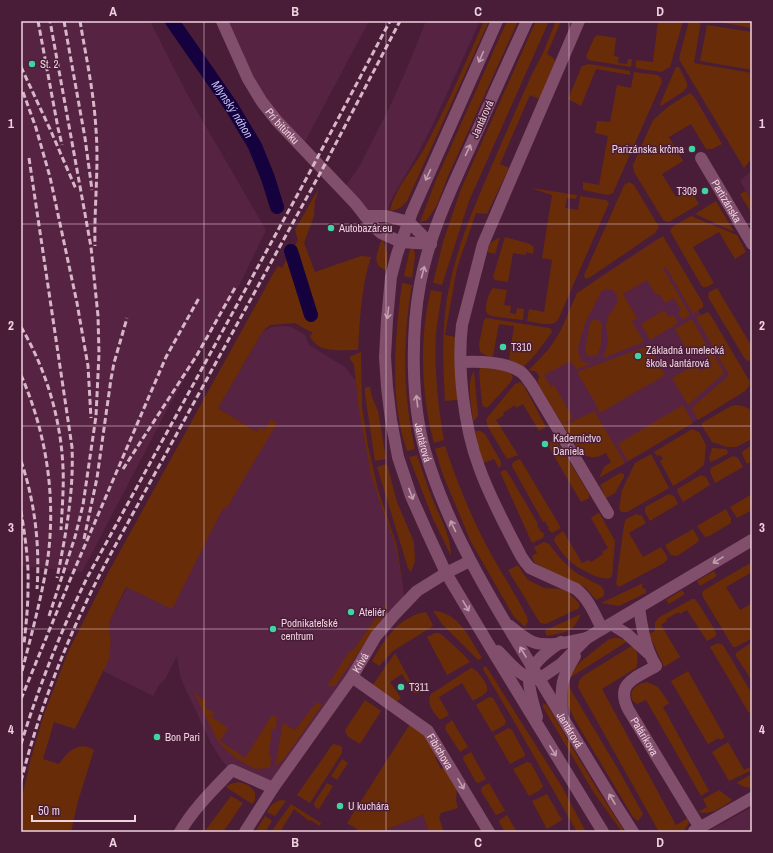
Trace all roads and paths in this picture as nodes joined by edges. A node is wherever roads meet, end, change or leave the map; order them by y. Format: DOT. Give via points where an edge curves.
graph roads {
  1 [pos="222,21"];
  2 [pos="497,21"];
  3 [pos="527,21"];
  4 [pos="579,21"];
  5 [pos="701,158"];
  6 [pos="365,216"];
  7 [pos="409,222"];
  8 [pos="401,242"];
  9 [pos="431,244"];
  10 [pos="752,244"];
  11 [pos="461,362"];
  12 [pos="608,513"];
  13 [pos="752,540"];
  14 [pos="470,561"];
  15 [pos="446,572"];
  16 [pos="639,607"];
  17 [pos="505,621"];
  18 [pos="606,626"];
  19 [pos="485,638"];
  20 [pos="587,638"];
  21 [pos="561,642"];
  22 [pos="649,654"];
  23 [pos="534,675"];
  24 [pos="352,677"];
  25 [pos="562,716"];
  26 [pos="540,730"];
  27 [pos="274,788"];
  28 [pos="752,798"];
  29 [pos="630,827"];
  30 [pos="696,830"];
  31 [pos="180,832"];
  32 [pos="245,832"];
  33 [pos="489,832"];
  34 [pos="603,832"];
  35 [pos="642,832"];
  1 -- 6 [label="street, Pri bitúnku" via="262,102"];
  2 -- 7 [label="street, one-way"];
  9 -- 3 [label="street, Jantárová, one-way" via="450,189"];
  4 -- 11 [label="street" via="483,244 464,313"];
  5 -- 10 [label="street, Partizánska"];
  6 -- 7 [label="street" via="386,216"];
  6 -- 8 [label="street, Pri bitúnku" via="381,232"];
  7 -- 8 [label="street"];
  7 -- 9 [label="street"];
  8 -- 9 [label="street, Pri bitúnku"];
  8 -- 15 [label="street, one-way" via="391,277 387,320 385,357 391,420 398,457 411,496"];
  14 -- 9 [label="street, Jantárová, one-way" via="438,490 418,416 414,363 415,326 420,284"];
  11 -- 12 [label="street" via="499,364 522,373"];
  11 -- 18 [label="street" via="466,423 479,468 521,556 530,568 581,593"];
  13 -- 16 [label="street, one-way"];
  14 -- 15 [label="street, Krivá"];
  14 -- 17 [label="street, Jantárová"];
  15 -- 19 [label="street, one-way"];
  15 -- 24 [label="street, Krivá" via="417,591 395,614 376,636"];
  16 -- 18 [label="street"];
  16 -- 22 [label="street, Palárikova"];
  17 -- 21 [label="street" via="533,642"];
  23 -- 17 [label="street, Jantárová, one-way"];
  18 -- 20 [label="street"];
  18 -- 22 [label="street" via="627,634"];
  19 -- 23 [label="street" via="515,668"];
  19 -- 26 [label="street"];
  20 -- 21 [label="street"];
  20 -- 23 [label="street" via="547,675"];
  20 -- 25 [label="street" via="564,676 561,692"];
  21 -- 23 [label="street" via="544,655"];
  22 -- 30 [label="street, Palárikova" via="656,666 627,684 623,699"];
  23 -- 25 [label="street, Jantárová"];
  23 -- 26 [label="street"];
  24 -- 27 [label="street, Krivá"];
  24 -- 33 [label="street, Fibichova, one-way" via="433,736"];
  29 -- 25 [label="street, Jantárová, one-way"];
  26 -- 34 [label="street, one-way"];
  27 -- 31 [label="street" via="232,770 205,797"];
  27 -- 32 [label="street, Krivá"];
  28 -- 30 [label="street, Palárikova"];
  29 -- 35 [label="street"];
}
